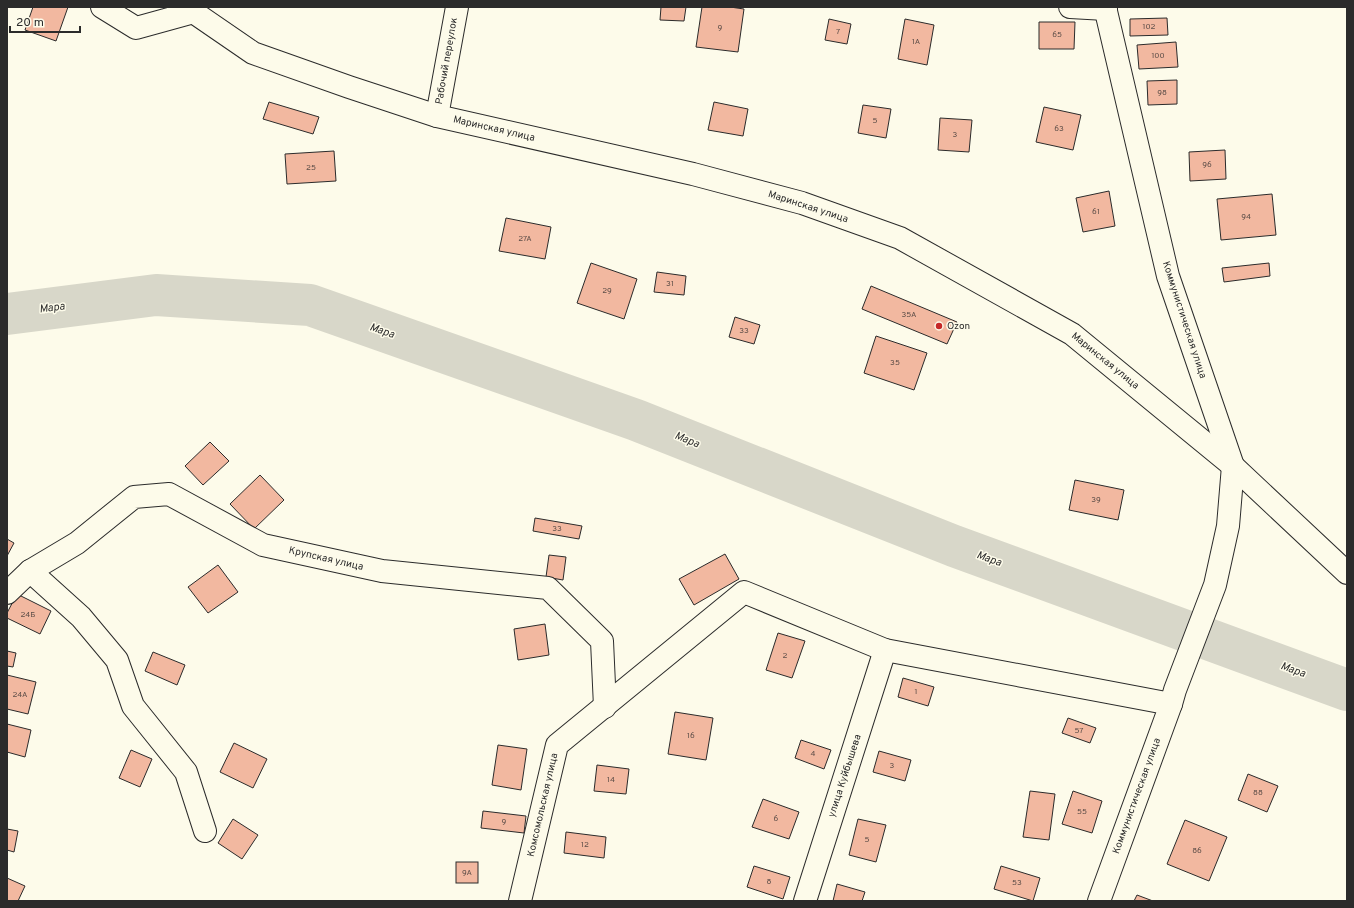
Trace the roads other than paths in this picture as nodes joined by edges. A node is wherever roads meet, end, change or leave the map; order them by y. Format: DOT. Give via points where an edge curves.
graph roads {
  1 [pos="102,7"];
  2 [pos="457,7"];
  3 [pos="1070,7"];
  4 [pos="1106,8"];
  5 [pos="190,10"];
  6 [pos="437,116"];
  7 [pos="1233,466"];
  8 [pos="30,572"];
  9 [pos="1347,574"];
  10 [pos="7,593"];
  11 [pos="885,650"];
  12 [pos="1173,697"];
  13 [pos="605,707"];
  14 [pos="204,831"];
  15 [pos="520,901"];
  16 [pos="805,901"];
  17 [pos="1099,901"];
  1 -- 5 [label="street" via="136,28"];
  2 -- 6 [label="street, Рабочий переулок"];
  3 -- 4 [label="street"];
  4 -- 7 [label="street, Коммунистическая улица" via="1168,276"];
  5 -- 6 [label="street, Маринская улица" via="253,53"];
  6 -- 7 [label="street, Маринская улица" via="693,174 802,203 900,238 1072,334"];
  7 -- 9 [label="street, Маринская улица"];
  7 -- 12 [label="street, Коммунистическая улица" via="1228,526 1215,585"];
  8 -- 10 [label="street, Крупская улица"];
  8 -- 13 [label="street, Крупская улица" via="77,543 134,497 169,494 263,545 382,572 548,588 602,641"];
  8 -- 14 [label="street" via="80,617 118,660 133,706 186,772"];
  11 -- 12 [label="street"];
  11 -- 13 [label="street, Комсомольская улица" via="744,592"];
  11 -- 16 [label="street, улица Куйбышева"];
  12 -- 17 [label="street, Коммунистическая улица"];
  13 -- 15 [label="street, Комсомольская улица" via="557,745"];
}
